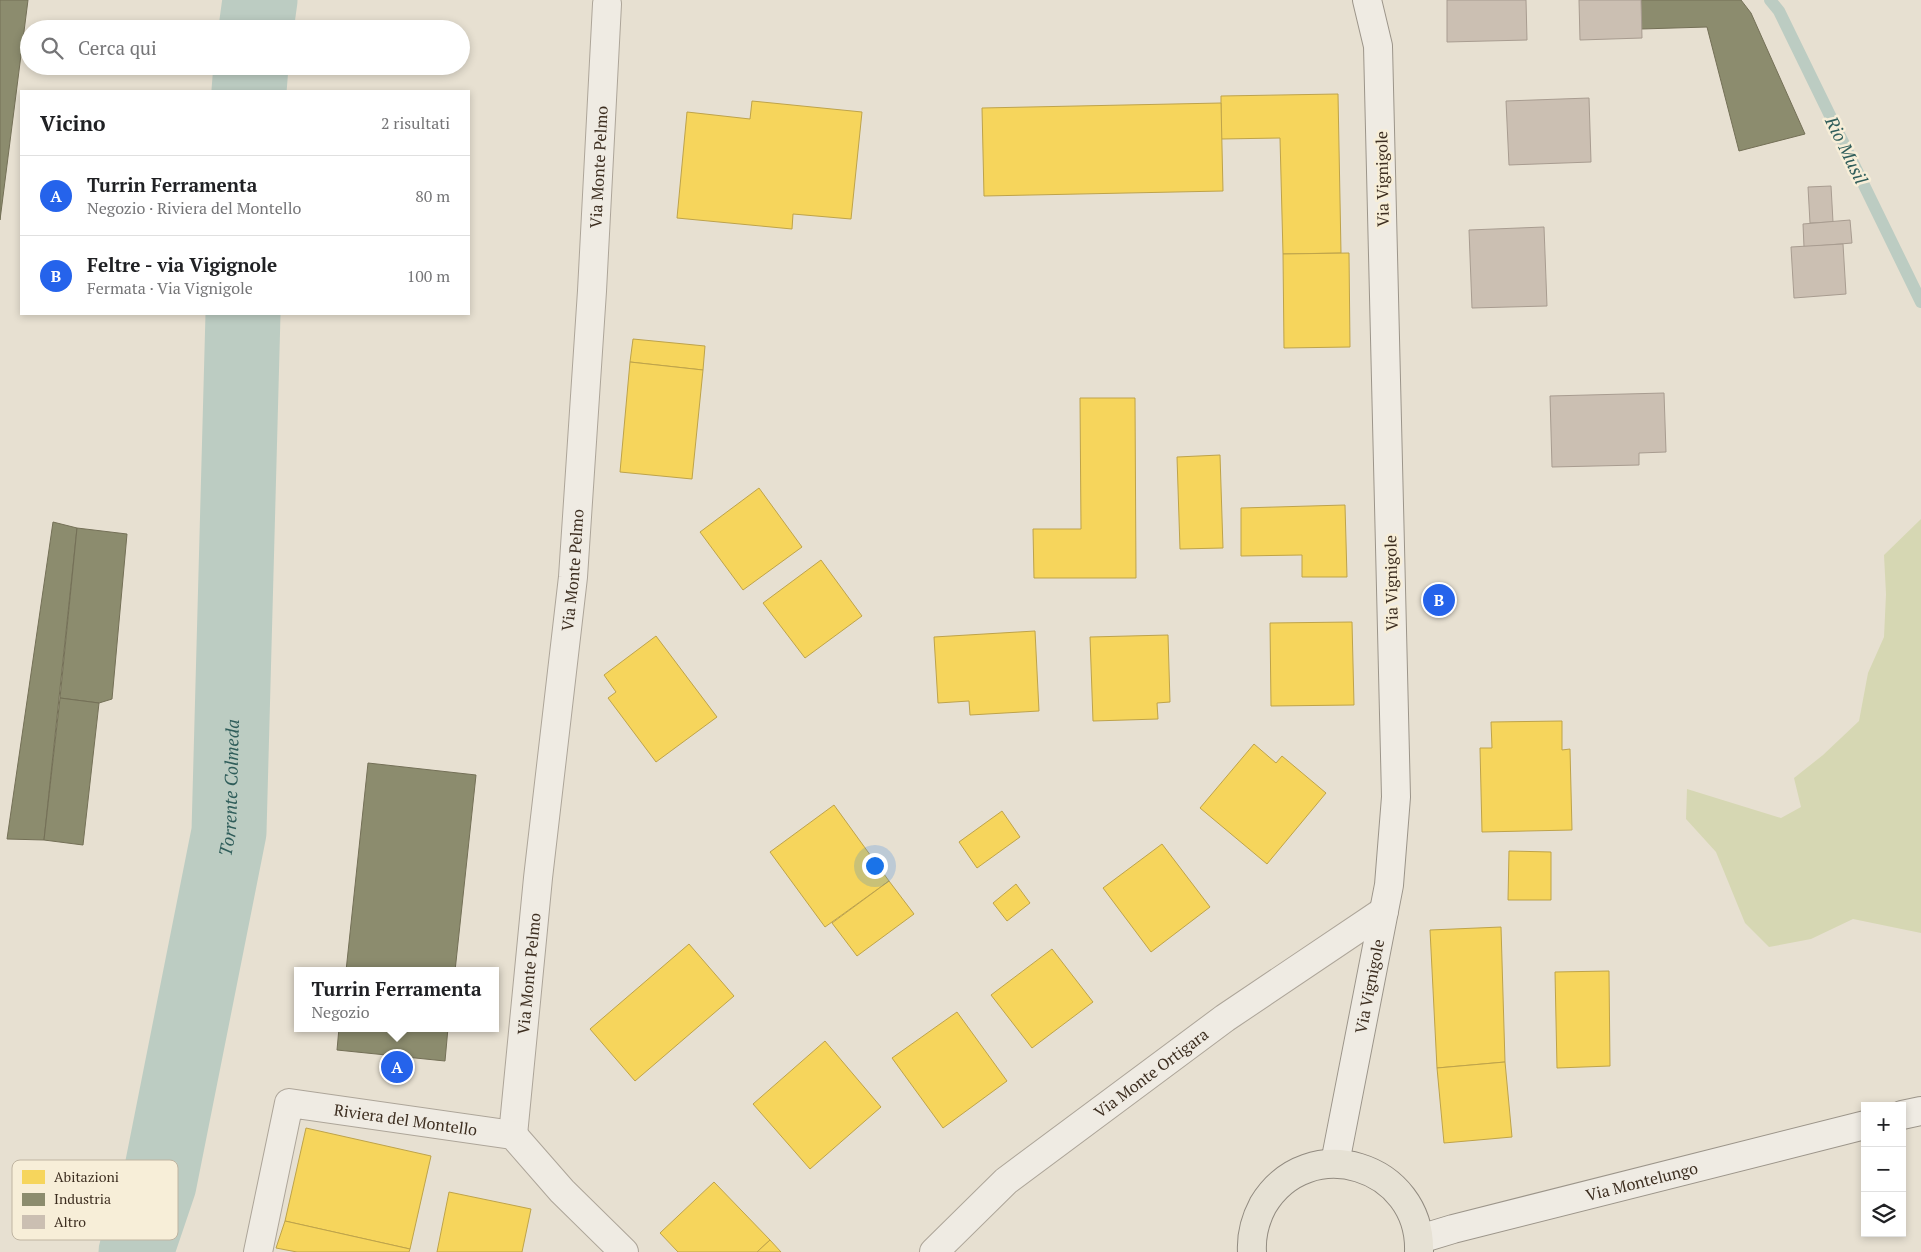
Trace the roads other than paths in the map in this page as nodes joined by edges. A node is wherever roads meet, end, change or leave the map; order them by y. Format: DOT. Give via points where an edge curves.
graph roads {
  1 [pos="1367,0"];
  2 [pos="607,4"];
  3 [pos="1384,911"];
  4 [pos="1921,1111"];
  5 [pos="1906,1114"];
  6 [pos="1861,1126"];
  7 [pos="513,1135"];
  8 [pos="1335,1163"];
  9 [pos="1419,1246"];
  10 [pos="258,1252"];
  11 [pos="624,1252"];
  12 [pos="934,1252"];
  13 [pos="1252,1252"];
  1 -- 3 [label="street, Via Vignigole" via="1378,46 1396,796"];
  2 -- 7 [label="street, Via Monte Pelmo" via="573,577 538,878"];
  3 -- 8 [label="street, Via Vignigole"];
  3 -- 12 [label="street, Via Monte Ortigara" via="1225,1018 1006,1181"];
  4 -- 5 [label="street"];
  6 -- 9 [label="street, Via Montelungo" via="1453,1229"];
  7 -- 10 [label="street, Riviera del Montello" via="289,1103"];
  7 -- 11 [label="street" via="562,1191"];
  8 -- 9 [label="main road" via="1360,1166 1382,1177 1401,1194 1414,1215"];
  8 -- 13 [label="main road" via="1310,1167 1287,1178 1269,1195 1256,1216"];
}
